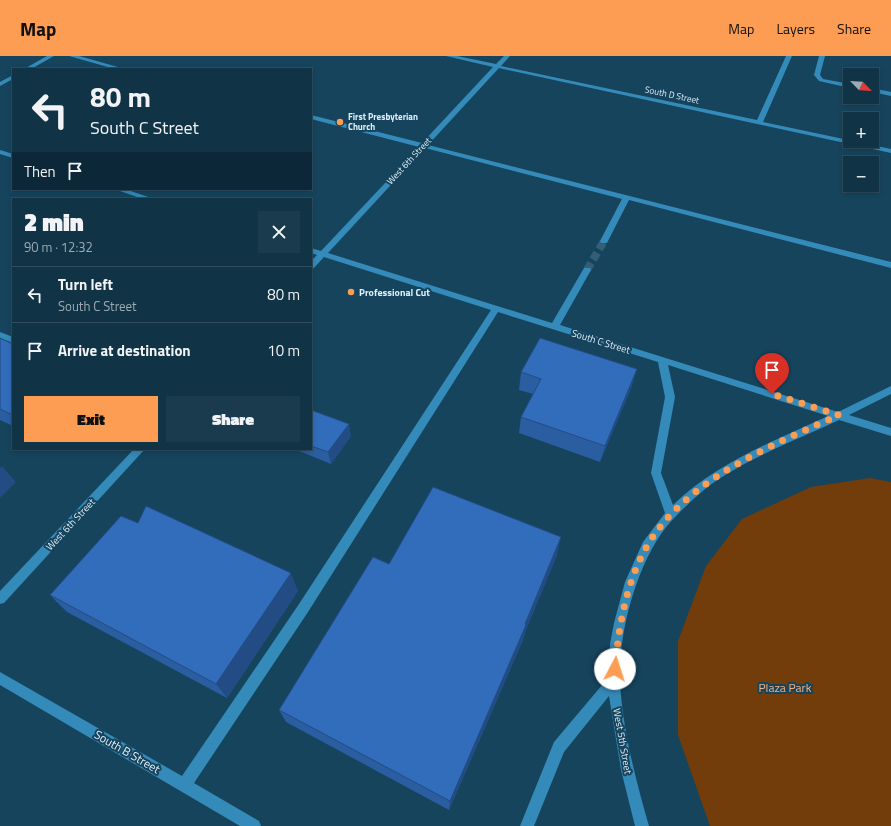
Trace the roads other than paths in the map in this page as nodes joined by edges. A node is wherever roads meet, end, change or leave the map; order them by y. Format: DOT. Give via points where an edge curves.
graph roads {
  1 [pos="51,56"];
  2 [pos="72,56"];
  3 [pos="449,56"];
  4 [pos="508,56"];
  5 [pos="790,56"];
  6 [pos="822,56"];
  7 [pos="498,66"];
  8 [pos="29,68"];
  9 [pos="118,68"];
  10 [pos="12,78"];
  11 [pos="0,84"];
  12 [pos="843,85"];
  13 [pos="879,91"];
  14 [pos="891,94"];
  15 [pos="312,117"];
  16 [pos="759,123"];
  17 [pos="425,145"];
  18 [pos="891,150"];
  19 [pos="0,152"];
  20 [pos="12,156"];
  21 [pos="121,190"];
  22 [pos="627,197"];
  23 [pos="147,198"];
  24 [pos="604,241"];
  25 [pos="312,250"];
  26 [pos="322,254"];
  27 [pos="312,265"];
  28 [pos="891,265"];
  29 [pos="587,270"];
  30 [pos="496,309"];
  31 [pos="554,327"];
  32 [pos="0,335"];
  33 [pos="12,340"];
  34 [pos="662,359"];
  35 [pos="891,390"];
  36 [pos="839,415"];
  37 [pos="891,432"];
  38 [pos="139,450"];
  39 [pos="671,515"];
  40 [pos="0,599"];
  41 [pos="0,678"];
  42 [pos="614,680"];
  43 [pos="184,786"];
  44 [pos="254,826"];
  45 [pos="527,826"];
  46 [pos="642,826"];
  1 -- 8 [label="street"];
  2 -- 9 [label="street"];
  3 -- 7 [label="street, South D Street"];
  4 -- 7 [label="street, West 6th Street"];
  5 -- 16 [label="street"];
  6 -- 12 [label="street" via="817,75 821,80"];
  7 -- 16 [label="street, South D Street"];
  7 -- 17 [label="street, West 6th Street"];
  10 -- 11 [label="street"];
  13 -- 14 [label="street"];
  15 -- 17 [label="street"];
  16 -- 18 [label="street, South D Street"];
  17 -- 22 [label="street"];
  17 -- 26 [label="street, West 6th Street"];
  19 -- 20 [label="street"];
  21 -- 23 [label="street"];
  22 -- 24 [label="street"];
  22 -- 28 [label="street"];
  25 -- 26 [label="street, South C Street"];
  26 -- 27 [label="street, West 6th Street"];
  26 -- 30 [label="street, South C Street"];
  29 -- 31 [label="street"];
  30 -- 31 [label="street, South C Street"];
  30 -- 43 [label="street" via="347,541"];
  31 -- 34 [label="street, South C Street"];
  32 -- 33 [label="street"];
  34 -- 36 [label="street, South C Street"];
  34 -- 39 [label="street" via="670,397 656,473"];
  35 -- 36 [label="street, West 5th Street"];
  36 -- 37 [label="street, South C Street"];
  36 -- 39 [label="street, West 5th Street" via="724,471 695,491"];
  38 -- 40 [label="street, West 6th Street"];
  39 -- 42 [label="street, West 5th Street" via="657,531 636,569 623,610"];
  41 -- 43 [label="street, South B Street"];
  42 -- 45 [label="street" via="559,747"];
  42 -- 46 [label="street, West 5th Street" via="621,736 634,802"];
  43 -- 44 [label="street, South B Street"];
}
